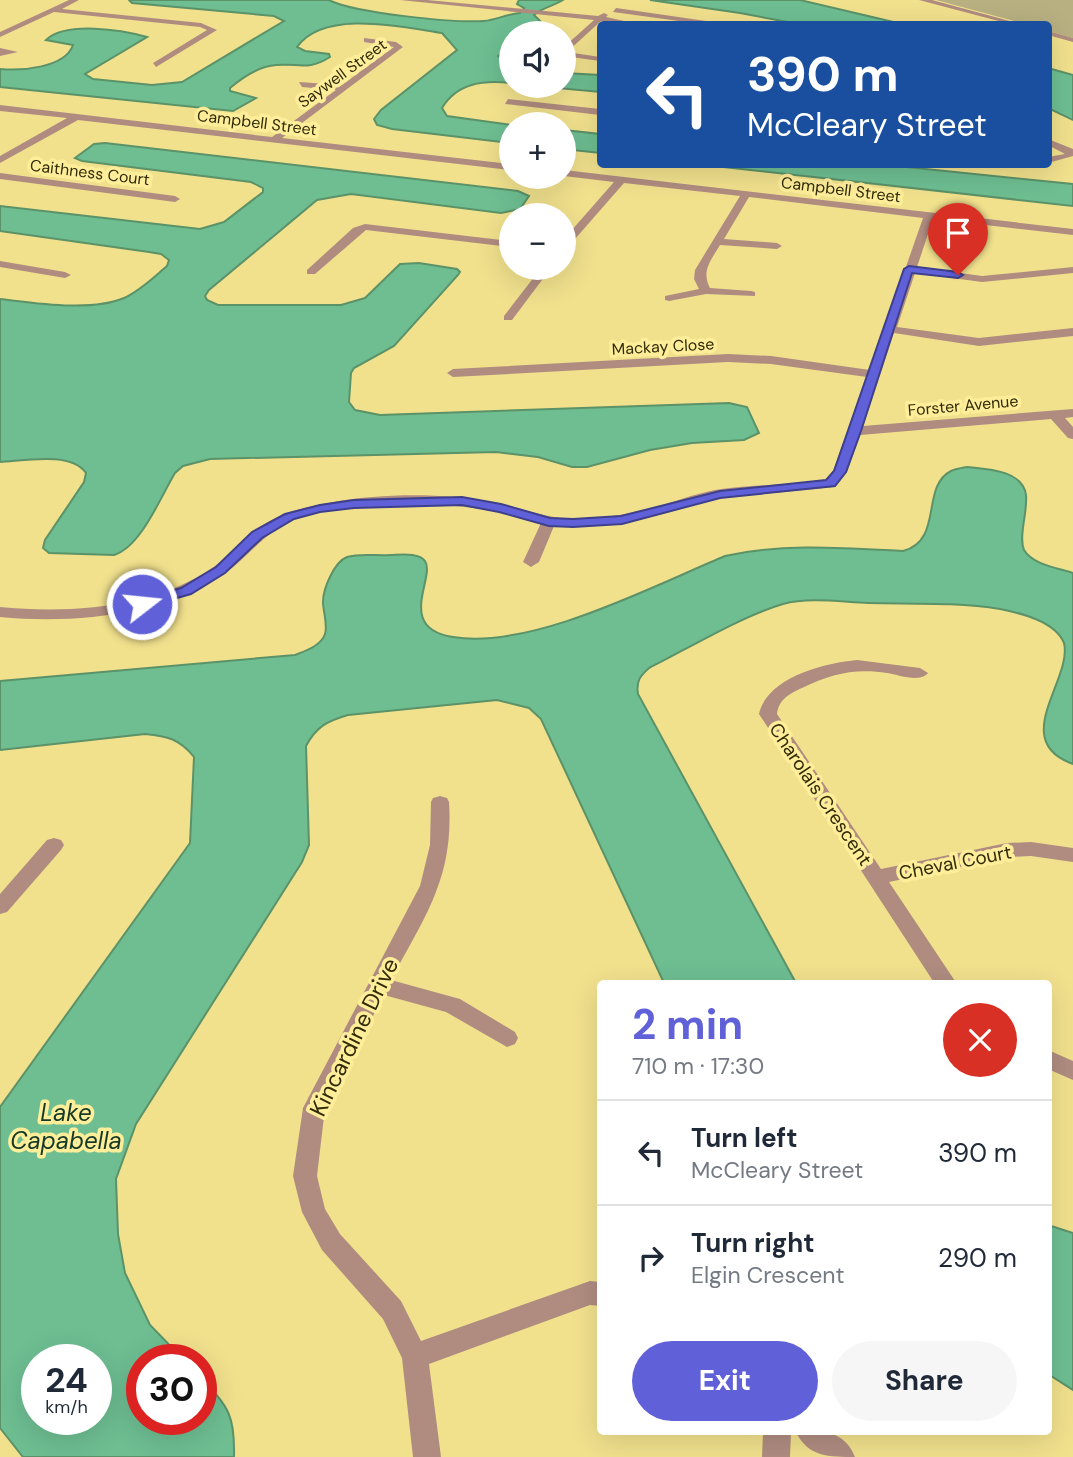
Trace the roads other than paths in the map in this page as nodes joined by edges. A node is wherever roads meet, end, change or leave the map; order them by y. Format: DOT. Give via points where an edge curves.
graph roads {
  1 [pos="74,0"];
  2 [pos="404,0"];
  3 [pos="923,0"];
  4 [pos="52,10"];
  5 [pos="82,13"];
  6 [pos="639,14"];
  7 [pos="583,16"];
  8 [pos="601,18"];
  9 [pos="598,21"];
  10 [pos="618,21"];
  11 [pos="691,21"];
  12 [pos="1005,21"];
  13 [pos="13,22"];
  14 [pos="597,22"];
  15 [pos="25,23"];
  16 [pos="0,34"];
  17 [pos="1052,34"];
  18 [pos="367,40"];
  19 [pos="1073,40"];
  20 [pos="576,41"];
  21 [pos="576,54"];
  22 [pos="597,58"];
  23 [pos="156,65"];
  24 [pos="302,84"];
  25 [pos="345,88"];
  26 [pos="508,102"];
  27 [pos="0,108"];
  28 [pos="597,112"];
  29 [pos="76,117"];
  30 [pos="273,140"];
  31 [pos="1052,144"];
  32 [pos="1070,151"];
  33 [pos="0,160"];
  34 [pos="1052,160"];
  35 [pos="1052,160"];
  36 [pos="1073,163"];
  37 [pos="499,166"];
  38 [pos="576,174"];
  39 [pos="0,176"];
  40 [pos="621,180"];
  41 [pos="746,194"];
  42 [pos="175,199"];
  43 [pos="929,215"];
  44 [pos="576,231"];
  45 [pos="1073,232"];
  46 [pos="719,242"];
  47 [pos="499,243"];
  48 [pos="777,246"];
  49 [pos="0,264"];
  50 [pos="909,269"];
  51 [pos="1073,270"];
  52 [pos="311,272"];
  53 [pos="65,275"];
  54 [pos="537,280"];
  55 [pos="706,291"];
  56 [pos="751,294"];
  57 [pos="669,298"];
  58 [pos="508,318"];
  59 [pos="889,329"];
  60 [pos="1073,332"];
  61 [pos="453,373"];
  62 [pos="874,374"];
  63 [pos="1073,413"];
  64 [pos="1055,415"];
  65 [pos="855,431"];
  66 [pos="1073,435"];
  67 [pos="549,522"];
  68 [pos="531,562"];
  69 [pos="0,612"];
  70 [pos="920,673"];
  71 [pos="440,802"];
  72 [pos="54,845"];
  73 [pos="1073,855"];
  74 [pos="878,877"];
  75 [pos="0,907"];
  76 [pos="944,980"];
  77 [pos="378,985"];
  78 [pos="507,1038"];
  79 [pos="1052,1061"];
  80 [pos="1073,1071"];
  81 [pos="597,1294"];
  82 [pos="415,1356"];
  83 [pos="777,1435"];
  84 [pos="814,1435"];
  85 [pos="427,1457"];
  86 [pos="776,1457"];
  87 [pos="841,1457"];
  1 -- 4 [label="street"];
  1 -- 5 [label="street" via="71,8"];
  2 -- 7 [label="street"];
  3 -- 12 [label="street"];
  4 -- 5 [label="street"];
  4 -- 15 [label="street"];
  5 -- 23 [label="street" via="213,30"];
  6 -- 7 [label="street" via="612,10"];
  6 -- 8 [label="street" via="614,11"];
  6 -- 11 [label="street"];
  7 -- 8 [label="street"];
  8 -- 9 [label="street"];
  8 -- 10 [label="street"];
  13 -- 15 [label="street"];
  14 -- 20 [label="street"];
  15 -- 16 [label="street"];
  17 -- 19 [label="street"];
  18 -- 25 [label="street, Saywell Street" via="399,47"];
  21 -- 22 [label="street"];
  24 -- 25 [label="street"];
  25 -- 30 [label="street, Saywell Street"];
  26 -- 28 [label="street"];
  27 -- 29 [label="street, Campbell Street"];
  29 -- 30 [label="street, Campbell Street"];
  29 -- 33 [label="street"];
  30 -- 37 [label="street, Campbell Street"];
  31 -- 32 [label="street"];
  32 -- 34 [label="street" via="1067,158"];
  35 -- 36 [label="street"];
  38 -- 40 [label="street, Campbell Street"];
  39 -- 42 [label="street, Caithness Court"];
  40 -- 41 [label="street, Campbell Street"];
  40 -- 44 [label="street"];
  41 -- 43 [label="street, Campbell Street"];
  41 -- 46 [label="street"];
  43 -- 45 [label="street, Campbell Street"];
  43 -- 50 [label="street"];
  46 -- 48 [label="street"];
  46 -- 55 [label="street" via="700,270"];
  47 -- 52 [label="street" via="365,227"];
  49 -- 53 [label="street"];
  50 -- 51 [label="street" via="982,279"];
  50 -- 59 [label="street"];
  54 -- 58 [label="street"];
  55 -- 56 [label="street"];
  55 -- 57 [label="street"];
  59 -- 60 [label="street" via="979,342"];
  59 -- 62 [label="street"];
  61 -- 62 [label="street, Mackay Close" via="728,358"];
  62 -- 65 [label="street"];
  63 -- 64 [label="street, Forster Avenue"];
  64 -- 65 [label="street, Forster Avenue"];
  64 -- 66 [label="street"];
  65 -- 67 [label="street" via="840,472 830,484 720,494 622,520"];
  67 -- 68 [label="street"];
  67 -- 69 [label="street" via="462,501 320,509 289,516 257,535 220,570 186,591 128,605"];
  70 -- 74 [label="street, Charolais Crescent" via="864,664 829,667 778,693 768,707 774,727"];
  71 -- 77 [label="street, Kincardine Drive" via="438,864"];
  72 -- 75 [label="street"];
  73 -- 74 [label="street, Cheval Court" via="1007,850"];
  74 -- 76 [label="street, Charolais Crescent"];
  77 -- 78 [label="street" via="452,1005"];
  77 -- 82 [label="street, Kincardine Drive" via="314,1108 305,1176 314,1212 331,1242 392,1310"];
  79 -- 80 [label="street"];
  81 -- 82 [label="street"];
  82 -- 85 [label="street, Kincardine Drive"];
  83 -- 86 [label="street"];
  84 -- 87 [label="street"];
}
